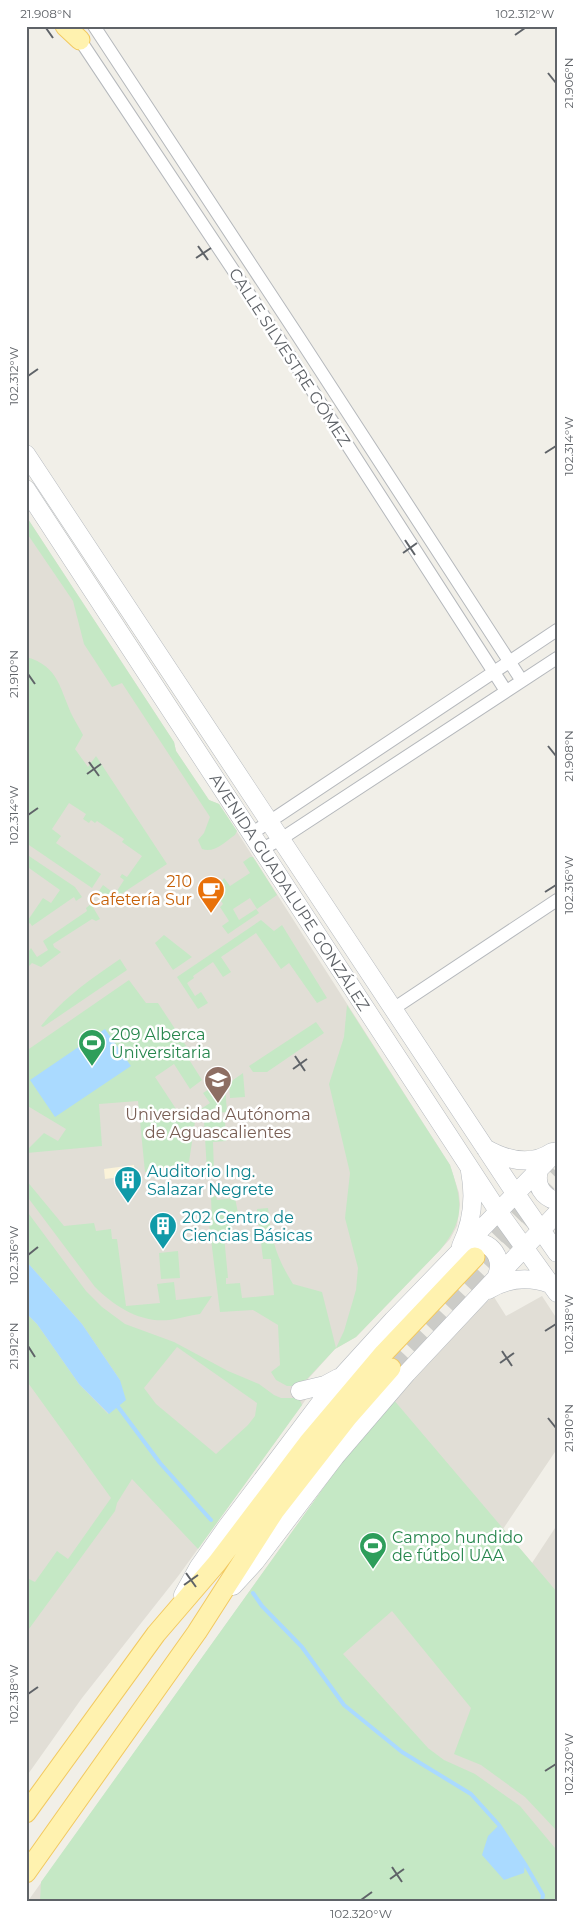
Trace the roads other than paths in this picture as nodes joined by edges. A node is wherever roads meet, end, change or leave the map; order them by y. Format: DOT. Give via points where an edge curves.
graph roads {
  1 [pos="65,26"];
  2 [pos="94,26"];
  3 [pos="75,33"];
  4 [pos="26,454"];
  5 [pos="26,489"];
  6 [pos="438,552"];
  7 [pos="423,562"];
  8 [pos="557,630"];
  9 [pos="557,658"];
  10 [pos="509,662"];
  11 [pos="494,672"];
  12 [pos="522,681"];
  13 [pos="506,691"];
  14 [pos="269,821"];
  15 [pos="252,834"];
  16 [pos="281,839"];
  17 [pos="262,849"];
  18 [pos="557,900"];
  19 [pos="393,1009"];
  20 [pos="485,1147"];
  21 [pos="557,1150"];
  22 [pos="469,1166"];
  23 [pos="539,1170"];
  24 [pos="515,1194"];
  25 [pos="557,1201"];
  26 [pos="498,1211"];
  27 [pos="557,1212"];
  28 [pos="540,1230"];
  29 [pos="524,1247"];
  30 [pos="466,1252"];
  31 [pos="557,1253"];
  32 [pos="496,1278"];
  33 [pos="553,1288"];
  34 [pos="478,1297"];
  35 [pos="391,1368"];
  36 [pos="344,1373"];
  37 [pos="300,1391"];
  38 [pos="211,1611"];
  39 [pos="171,1615"];
  40 [pos="26,1813"];
  41 [pos="26,1873"];
  1 -- 3 [label="main road"];
  2 -- 6 [label="street, CALLE SILVESTRE GÓMEZ"];
  3 -- 7 [label="street, CALLE SILVESTRE GÓMEZ"];
  4 -- 14 [label="main road, AVENIDA GUADALUPE GONZÁLEZ"];
  5 -- 15 [label="main road, AVENIDA GUADALUPE GONZÁLEZ"];
  6 -- 7 [label="street"];
  6 -- 10 [label="street, CALLE SILVESTRE GÓMEZ"];
  7 -- 11 [label="street, CALLE SILVESTRE GÓMEZ"];
  8 -- 10 [label="street"];
  9 -- 12 [label="street"];
  10 -- 11 [label="street"];
  10 -- 12 [label="street, CALLE SILVESTRE GÓMEZ"];
  11 -- 13 [label="street, CALLE SILVESTRE GÓMEZ"];
  11 -- 14 [label="street"];
  12 -- 13 [label="street"];
  13 -- 16 [label="street"];
  14 -- 15 [label="street"];
  14 -- 16 [label="main road, AVENIDA GUADALUPE GONZÁLEZ"];
  15 -- 17 [label="main road, AVENIDA GUADALUPE GONZÁLEZ"];
  16 -- 17 [label="street"];
  16 -- 19 [label="main road, AVENIDA GUADALUPE GONZÁLEZ"];
  17 -- 22 [label="main road, AVENIDA GUADALUPE GONZÁLEZ"];
  18 -- 19 [label="street"];
  19 -- 20 [label="main road, AVENIDA GUADALUPE GONZÁLEZ"];
  20 -- 21 [label="main road" via="506,1158 525,1161 545,1157"];
  20 -- 24 [label="main road, AVENIDA GUADALUPE GONZÁLEZ"];
  21 -- 23 [label="main road"];
  22 -- 26 [label="main road, AVENIDA GUADALUPE GONZÁLEZ"];
  22 -- 30 [label="main road" via="472,1210 466,1233"];
  23 -- 24 [label="main road"];
  23 -- 25 [label="main road" via="539,1186 545,1196"];
  24 -- 26 [label="main road"];
  24 -- 28 [label="main road, AVENIDA GUADALUPE GONZÁLEZ"];
  26 -- 29 [label="main road, AVENIDA GUADALUPE GONZÁLEZ"];
  26 -- 30 [label="main road"];
  27 -- 28 [label="main road"];
  28 -- 29 [label="main road"];
  28 -- 31 [label="main road, AVENIDA GUADALUPE GONZÁLEZ"];
  29 -- 32 [label="main road"];
  29 -- 33 [label="main road, AVENIDA GUADALUPE GONZÁLEZ"];
  30 -- 32 [label="main road" via="470,1243 481,1242 495,1251 499,1261"];
  30 -- 36 [label="main road"];
  30 -- 39 [label="main road" via="303,1450 217,1563"];
  32 -- 34 [label="main road"];
  33 -- 34 [label="main road" via="533,1279 515,1279"];
  34 -- 38 [label="main road" via="335,1457 255,1562"];
  35 -- 38 [label="main road" via="292,1487"];
  36 -- 37 [label="main road" via="325,1385"];
  36 -- 39 [label="main road" via="226,1528"];
  38 -- 41 [label="main road"];
  39 -- 40 [label="main road"];
}
